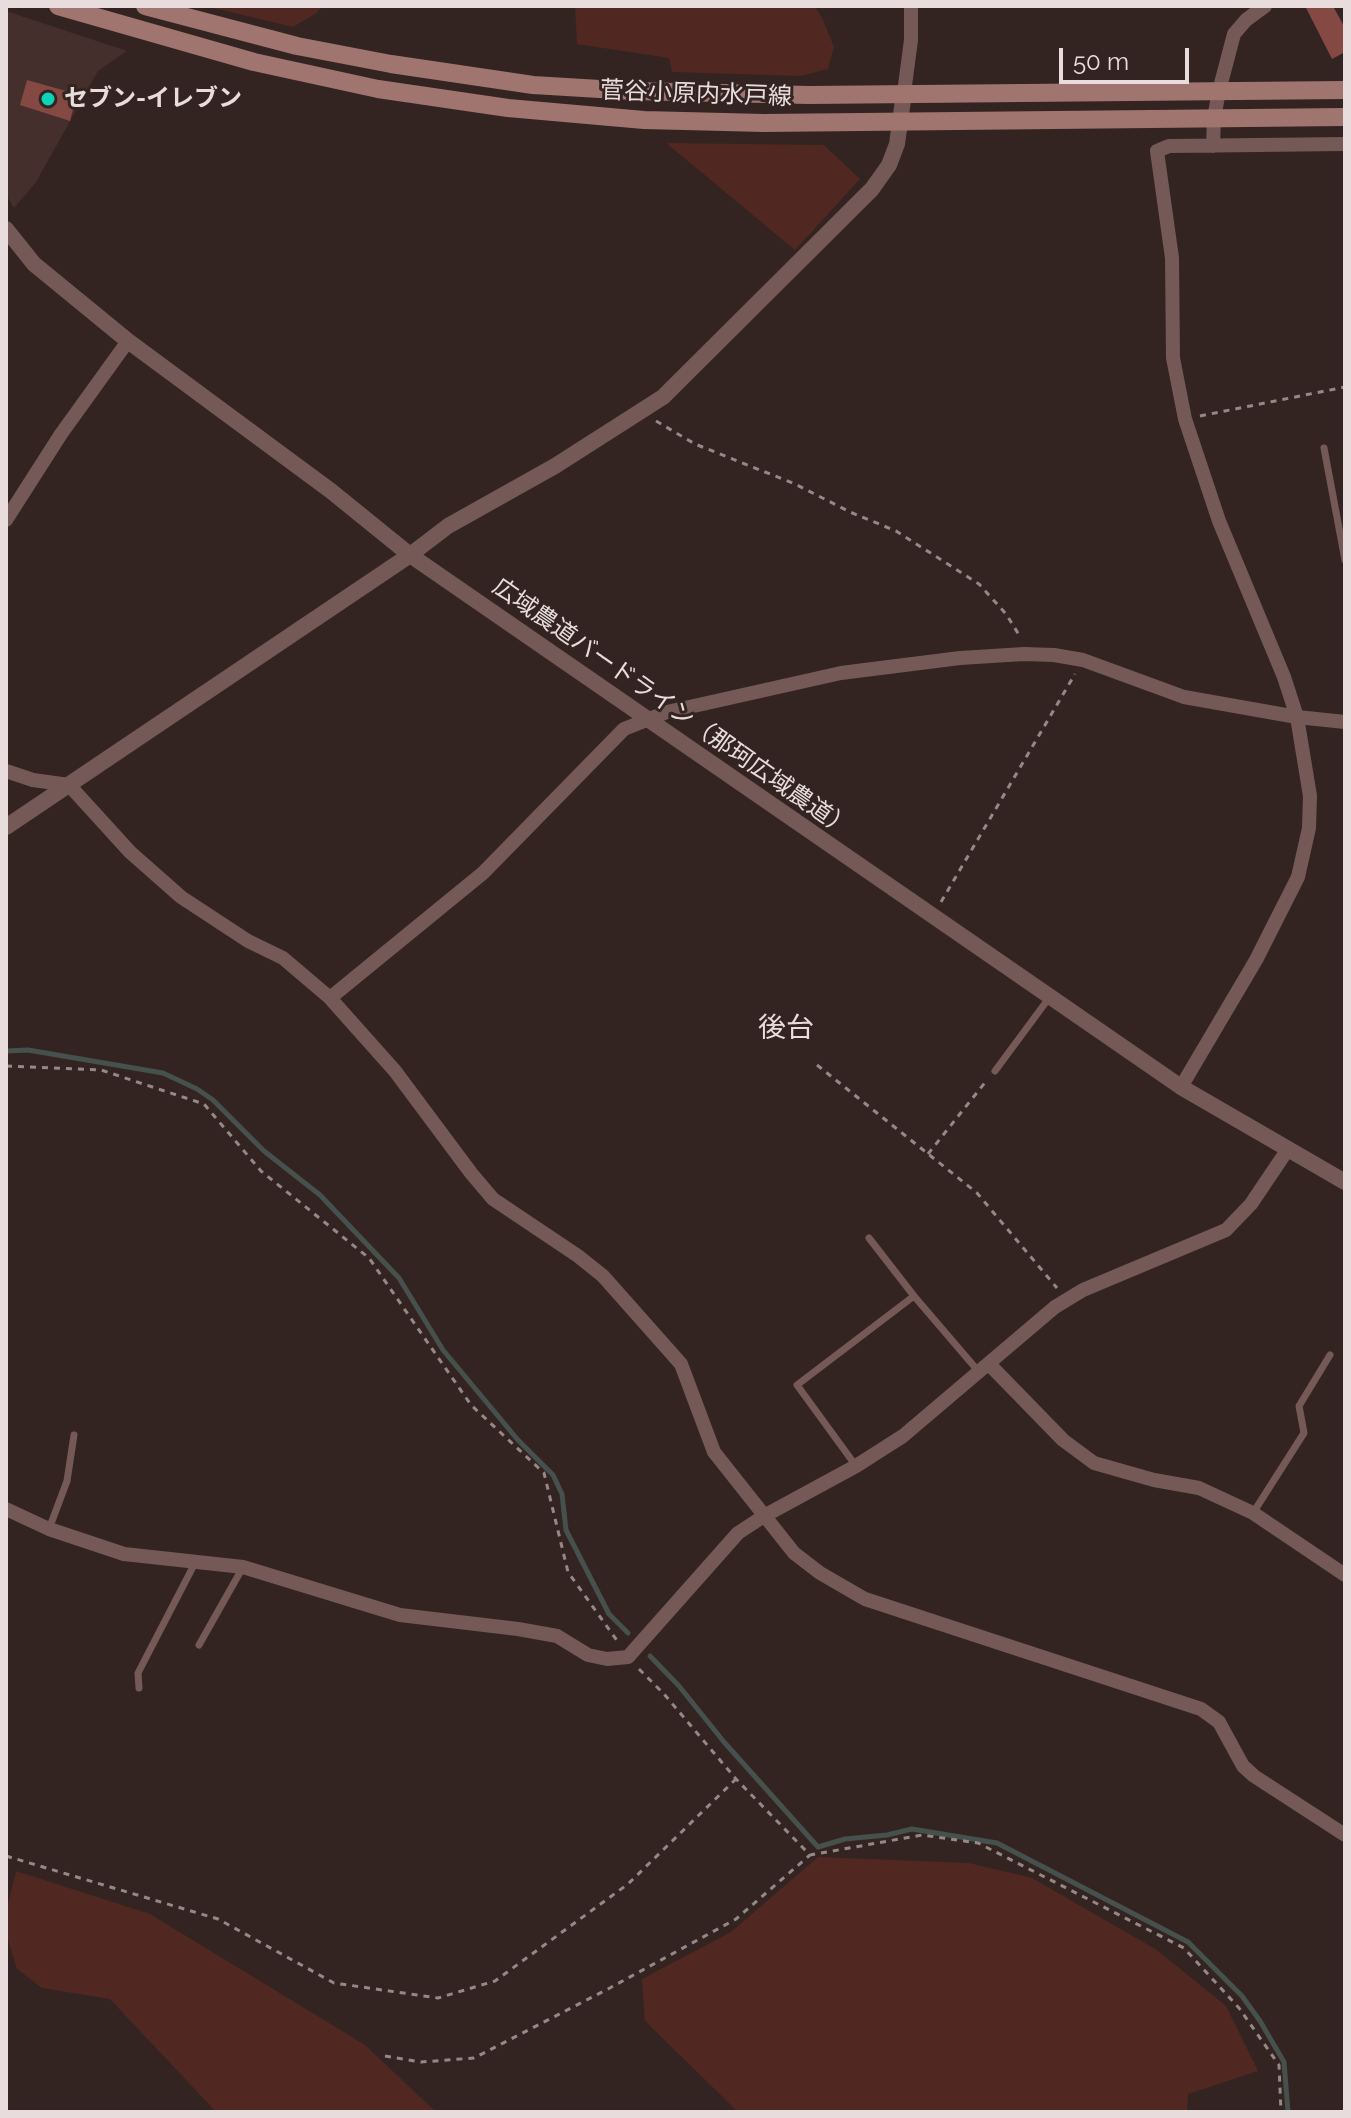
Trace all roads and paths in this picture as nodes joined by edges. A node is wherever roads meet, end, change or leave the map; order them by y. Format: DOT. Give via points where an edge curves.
graph roads {
  1 [pos="58,6"];
  2 [pos="145,6"];
  3 [pos="911,6"];
  4 [pos="1265,6"];
  5 [pos="1345,90"];
  6 [pos="1219,91"];
  7 [pos="904,93"];
  8 [pos="1345,117"];
  9 [pos="1214,118"];
  10 [pos="900,121"];
  11 [pos="1345,144"];
  12 [pos="1213,146"];
  13 [pos="6,229"];
  14 [pos="128,341"];
  15 [pos="1345,387"];
  16 [pos="643,410"];
  17 [pos="1185,419"];
  18 [pos="1324,448"];
  19 [pos="6,520"];
  20 [pos="410,555"];
  21 [pos="1345,560"];
  22 [pos="1024,654"];
  23 [pos="1083,660"];
  24 [pos="1297,717"];
  25 [pos="648,721"];
  26 [pos="1345,722"];
  27 [pos="6,771"];
  28 [pos="69,785"];
  29 [pos="6,827"];
  30 [pos="933,917"];
  31 [pos="330,998"];
  32 [pos="1049,998"];
  33 [pos="817,1065"];
  34 [pos="6,1066"];
  35 [pos="995,1071"];
  36 [pos="1181,1087"];
  37 [pos="1288,1149"];
  38 [pos="928,1154"];
  39 [pos="1345,1182"];
  40 [pos="869,1238"];
  41 [pos="914,1296"];
  42 [pos="1067,1300"];
  43 [pos="1330,1355"];
  44 [pos="984,1368"];
  45 [pos="74,1435"];
  46 [pos="856,1466"];
  47 [pos="6,1509"];
  48 [pos="1253,1513"];
  49 [pos="764,1516"];
  50 [pos="49,1529"];
  51 [pos="196,1561"];
  52 [pos="243,1567"];
  53 [pos="1345,1575"];
  54 [pos="199,1645"];
  55 [pos="626,1654"];
  56 [pos="139,1688"];
  57 [pos="736,1779"];
  58 [pos="1345,1835"];
  59 [pos="810,1855"];
  60 [pos="6,1856"];
  61 [pos="385,2056"];
  62 [pos="1281,2112"];
  1 -- 10 [label="main road, 菅谷小原内水戸線" via="254,62 378,89 508,108 644,120"];
  2 -- 7 [label="main road, 菅谷小原内水戸線" via="297,46 533,85 735,94"];
  3 -- 7 [label="street"];
  4 -- 6 [label="street" via="1234,34"];
  5 -- 6 [label="main road, 菅谷小原内水戸線"];
  6 -- 7 [label="main road, 菅谷小原内水戸線"];
  6 -- 9 [label="street"];
  7 -- 10 [label="street"];
  8 -- 9 [label="main road, 菅谷小原内水戸線"];
  9 -- 10 [label="main road, 菅谷小原内水戸線"];
  9 -- 12 [label="street"];
  10 -- 16 [label="street" via="889,165 872,189 705,357"];
  11 -- 12 [label="street"];
  12 -- 17 [label="street" via="1157,151 1172,258 1173,358"];
  13 -- 14 [label="street, 広域農道バードライン（那珂広域農道）" via="34,264"];
  14 -- 19 [label="street"];
  14 -- 20 [label="street, 広域農道バードライン（那珂広域農道）"];
  15 -- 17 [label="path"];
  16 -- 20 [label="street" via="448,526"];
  16 -- 22 [label="path" via="695,444 896,531 979,584 1020,634"];
  17 -- 24 [label="street" via="1219,521"];
  18 -- 21 [label="lane"];
  20 -- 25 [label="street, 広域農道バードライン（那珂広域農道）"];
  20 -- 28 [label="street"];
  22 -- 23 [label="street"];
  22 -- 25 [label="street" via="841,673 667,712"];
  23 -- 24 [label="street" via="1184,697"];
  23 -- 30 [label="path"];
  24 -- 26 [label="street"];
  24 -- 36 [label="street" via="1310,796 1298,877"];
  25 -- 30 [label="street, 広域農道バードライン（那珂広域農道）"];
  25 -- 31 [label="street" via="624,729 483,873"];
  27 -- 28 [label="street"];
  28 -- 29 [label="street"];
  28 -- 31 [label="street" via="130,852 181,897 283,958"];
  30 -- 32 [label="street, 広域農道バードライン（那珂広域農道）"];
  31 -- 49 [label="street" via="395,1071 493,1199 603,1276 681,1364 714,1452"];
  32 -- 35 [label="lane"];
  32 -- 36 [label="street, 広域農道バードライン（那珂広域農道）"];
  33 -- 38 [label="path"];
  34 -- 55 [label="path" via="101,1070 204,1104 261,1171 369,1258 471,1405 544,1473 568,1572"];
  35 -- 38 [label="path"];
  36 -- 37 [label="street, 広域農道バードライン（那珂広域農道）"];
  37 -- 39 [label="street, 広域農道バードライン（那珂広域農道）"];
  37 -- 42 [label="street" via="1251,1204 1226,1230"];
  38 -- 42 [label="path" via="977,1193"];
  40 -- 41 [label="lane"];
  41 -- 44 [label="lane"];
  41 -- 46 [label="lane" via="797,1385"];
  42 -- 44 [label="street"];
  43 -- 48 [label="lane" via="1299,1406 1304,1433"];
  44 -- 46 [label="street" via="903,1436"];
  44 -- 48 [label="street" via="1094,1463 1199,1488"];
  45 -- 50 [label="lane" via="67,1481"];
  46 -- 49 [label="street"];
  47 -- 50 [label="street"];
  48 -- 53 [label="street"];
  49 -- 55 [label="street" via="738,1533"];
  49 -- 58 [label="street" via="794,1553 865,1599 1201,1709 1219,1722 1254,1776"];
  50 -- 51 [label="street" via="124,1554"];
  51 -- 52 [label="street"];
  51 -- 56 [label="lane" via="138,1673"];
  52 -- 54 [label="lane"];
  52 -- 55 [label="street" via="400,1615 557,1636 588,1655 607,1659"];
  55 -- 57 [label="path"];
  57 -- 59 [label="path"];
  57 -- 60 [label="path" via="628,1884 495,1981 438,1998 334,1983 218,1919"];
  59 -- 61 [label="path" via="736,1919 474,2058 421,2062"];
  59 -- 62 [label="path" via="922,1835 978,1843 1184,1948 1239,2008 1279,2065"];
}
